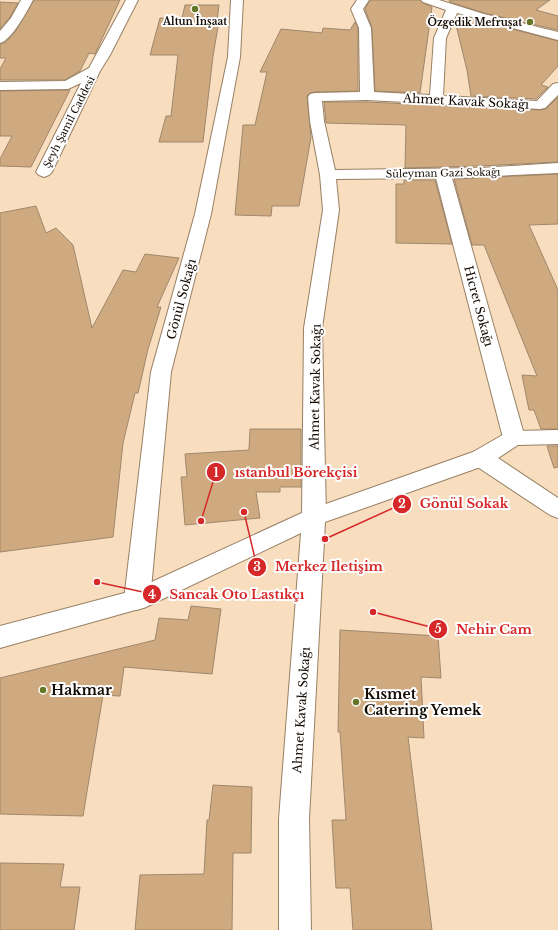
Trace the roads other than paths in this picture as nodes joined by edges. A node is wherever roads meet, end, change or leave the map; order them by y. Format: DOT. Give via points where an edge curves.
graph roads {
  1 [pos="27,0"];
  2 [pos="132,0"];
  3 [pos="237,0"];
  4 [pos="363,0"];
  5 [pos="428,0"];
  6 [pos="453,8"];
  7 [pos="558,36"];
  8 [pos="0,39"];
  9 [pos="94,71"];
  10 [pos="0,86"];
  11 [pos="558,87"];
  12 [pos="367,96"];
  13 [pos="436,99"];
  14 [pos="558,168"];
  15 [pos="44,172"];
  16 [pos="443,174"];
  17 [pos="328,175"];
  18 [pos="558,437"];
  19 [pos="514,438"];
  20 [pos="481,458"];
  21 [pos="558,509"];
  22 [pos="314,517"];
  23 [pos="137,600"];
  24 [pos="0,637"];
  25 [pos="296,930"];
  1 -- 8 [label="street" via="16,20"];
  2 -- 9 [label="street, Şeyh Şamil Caddesi"];
  3 -- 23 [label="street, Gönül Sokağı" via="234,57 203,214 161,372"];
  4 -- 12 [label="street" via="357,9 365,28"];
  5 -- 6 [label="street"];
  6 -- 7 [label="street"];
  6 -- 13 [label="street" via="440,38"];
  9 -- 10 [label="street" via="68,85"];
  9 -- 15 [label="street, Şeyh Şamil Caddesi"];
  11 -- 13 [label="street, Ahmet Kavak Sokağı" via="540,105"];
  12 -- 13 [label="street, Ahmet Kavak Sokağı"];
  12 -- 17 [label="street, Ahmet Kavak Sokağı" via="315,96 317,121"];
  14 -- 16 [label="street, Süleyman Gazi Sokağı"];
  16 -- 17 [label="street, Süleyman Gazi Sokağı"];
  16 -- 19 [label="street, Hicret Sokağı"];
  17 -- 22 [label="street, Ahmet Kavak Sokağı" via="331,210 313,328"];
  18 -- 19 [label="street"];
  19 -- 20 [label="street"];
  20 -- 21 [label="street"];
  20 -- 22 [label="street"];
  22 -- 23 [label="street"];
  22 -- 25 [label="street, Ahmet Kavak Sokağı" via="294,819"];
  23 -- 24 [label="street"];
}
